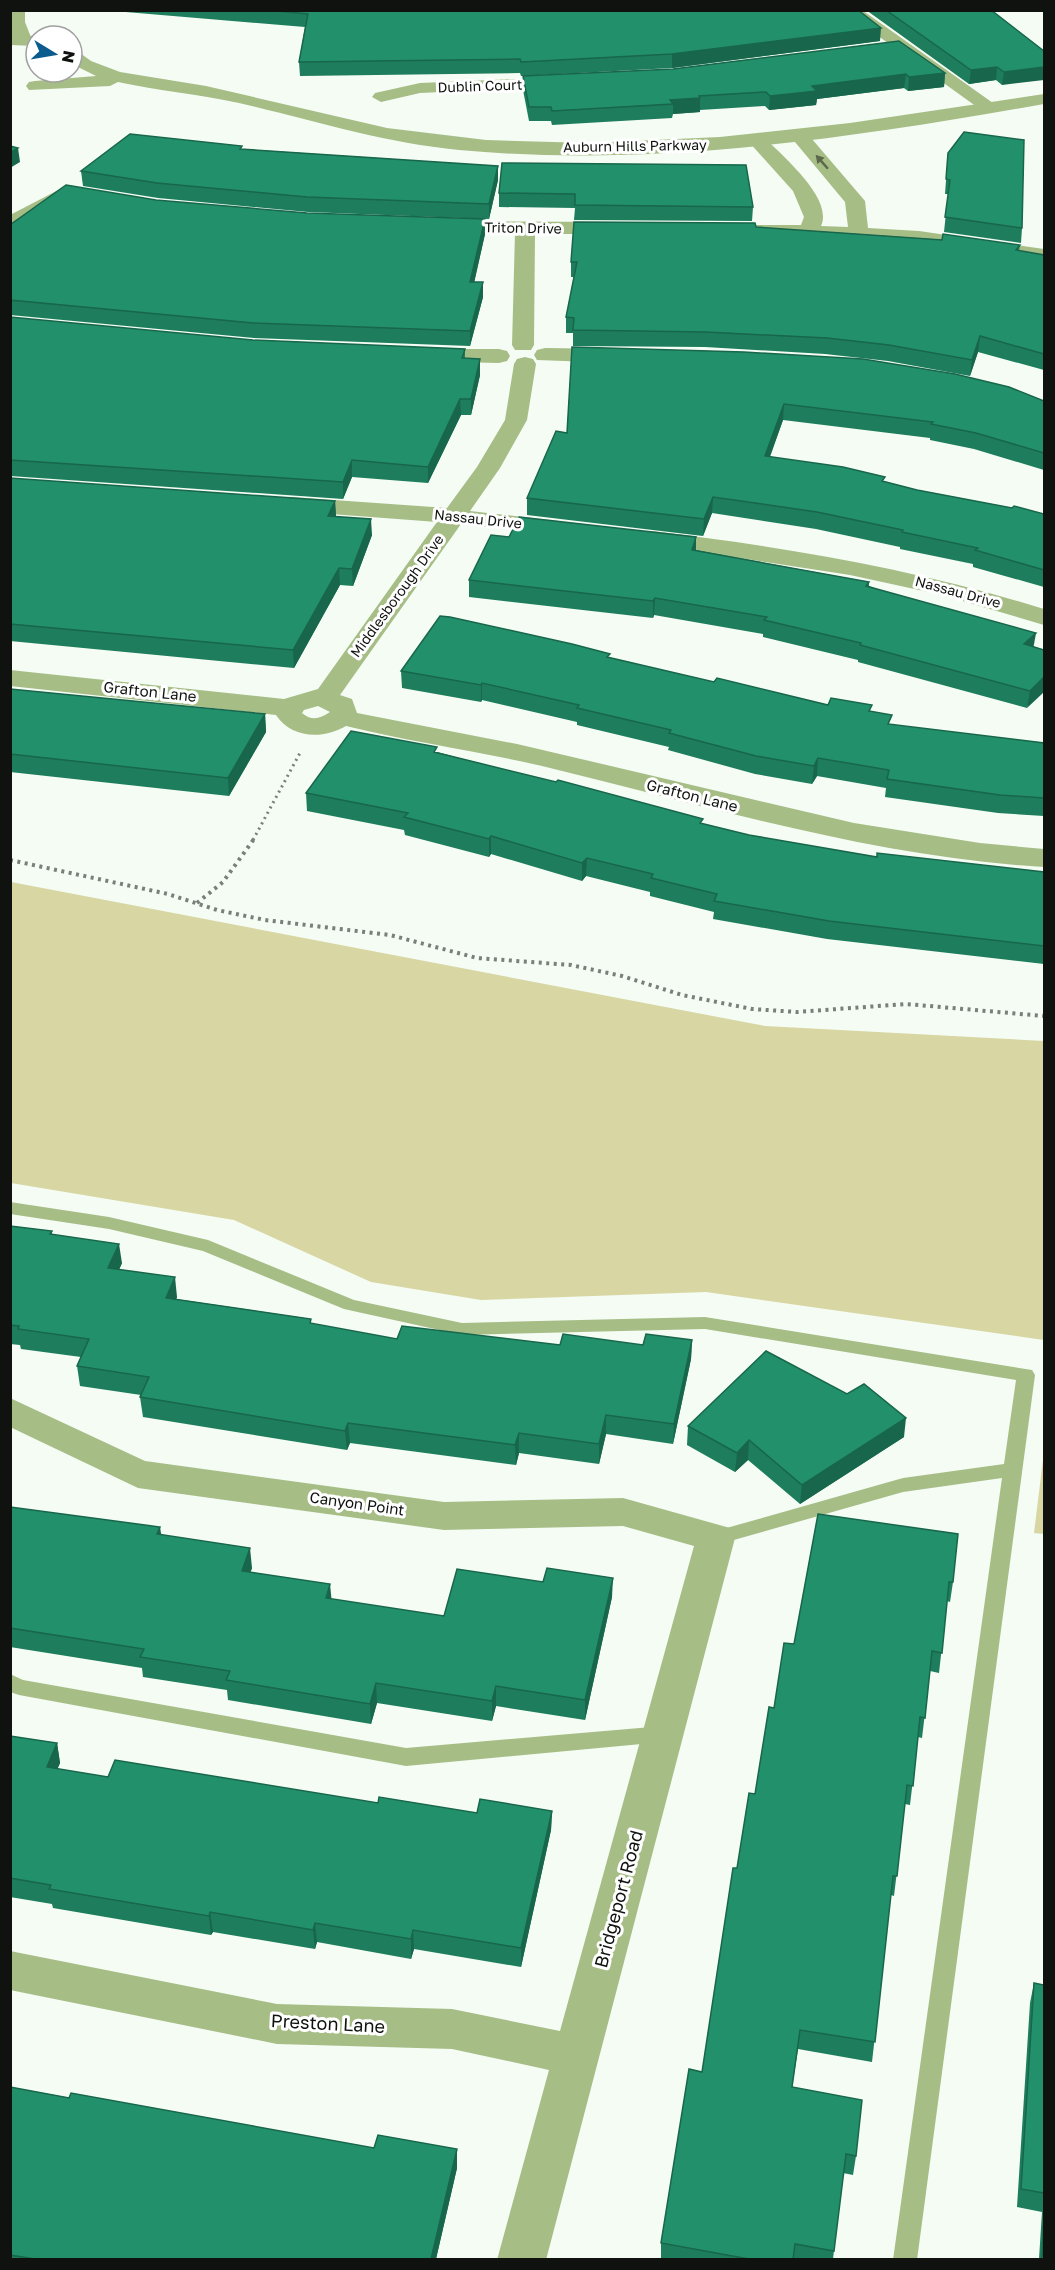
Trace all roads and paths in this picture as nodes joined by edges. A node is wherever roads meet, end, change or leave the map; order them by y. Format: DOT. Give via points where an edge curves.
graph roads {
  1 [pos="850,10"];
  2 [pos="13,11"];
  3 [pos="23,40"];
  4 [pos="902,46"];
  5 [pos="879,50"];
  6 [pos="84,68"];
  7 [pos="84,81"];
  8 [pos="581,81"];
  9 [pos="32,84"];
  10 [pos="56,84"];
  11 [pos="157,84"];
  12 [pos="381,97"];
  13 [pos="1044,99"];
  14 [pos="991,108"];
  15 [pos="800,136"];
  16 [pos="757,141"];
  17 [pos="844,187"];
  18 [pos="802,190"];
  19 [pos="87,195"];
  20 [pos="10,223"];
  21 [pos="423,226"];
  22 [pos="525,228"];
  23 [pos="639,228"];
  24 [pos="742,229"];
  25 [pos="809,230"];
  26 [pos="857,233"];
  27 [pos="1044,255"];
  28 [pos="399,355"];
  29 [pos="531,355"];
  30 [pos="636,356"];
  31 [pos="271,503"];
  32 [pos="454,516"];
  33 [pos="580,530"];
  34 [pos="626,536"];
  35 [pos="1044,617"];
  36 [pos="10,678"];
  37 [pos="333,707"];
  38 [pos="290,708"];
  39 [pos="309,726"];
  40 [pos="1044,858"];
  41 [pos="10,860"];
  42 [pos="196,903"];
  43 [pos="1044,1016"];
  44 [pos="10,1208"];
  45 [pos="10,1412"];
  46 [pos="1012,1470"];
  47 [pos="716,1538"];
  48 [pos="10,1682"];
  49 [pos="663,1734"];
  50 [pos="10,1970"];
  51 [pos="577,2055"];
  52 [pos="521,2259"];
  53 [pos="905,2259"];
  1 -- 4 [label="street"];
  2 -- 3 [label="street"];
  4 -- 5 [label="street"];
  4 -- 14 [label="street"];
  6 -- 11 [label="street, Auburn Hills Parkway"];
  7 -- 11 [label="street, Auburn Hills Parkway"];
  8 -- 12 [label="street, Dublin Court" via="420,88"];
  9 -- 10 [label="street, Auburn Hills Parkway" via="26,87"];
  11 -- 16 [label="street, Auburn Hills Parkway" via="449,143 597,150"];
  13 -- 14 [label="street, Auburn Hills Parkway"];
  14 -- 15 [label="street, Auburn Hills Parkway"];
  15 -- 16 [label="street, Auburn Hills Parkway"];
  17 -- 15 [label="street, one-way"];
  16 -- 18 [label="street"];
  17 -- 18 [label="street"];
  17 -- 26 [label="street" via="858,211"];
  18 -- 25 [label="street" via="814,217"];
  19 -- 20 [label="street" via="64,192"];
  21 -- 22 [label="street, Triton Drive"];
  22 -- 23 [label="street, Triton Drive"];
  22 -- 29 [label="street, Middlesborough Drive"];
  24 -- 25 [label="street"];
  25 -- 26 [label="street"];
  26 -- 27 [label="street"];
  28 -- 29 [label="street" via="499,356 505,361"];
  29 -- 30 [label="street"];
  29 -- 32 [label="street, Middlesborough Drive" via="516,420"];
  31 -- 32 [label="street, Nassau Drive"];
  32 -- 33 [label="street, Nassau Drive"];
  32 -- 37 [label="street, Middlesborough Drive"];
  34 -- 35 [label="street, Nassau Drive" via="778,554 875,571 971,594"];
  36 -- 38 [label="street, Grafton Lane"];
  37 -- 38 [label="street" via="301,700"];
  37 -- 39 [label="street" via="327,725"];
  37 -- 40 [label="street, Grafton Lane" via="813,826 917,844"];
  38 -- 39 [label="street" via="290,718"];
  39 -- 42 [label="path" via="304,746 245,855 222,883"];
  41 -- 42 [label="path"];
  42 -- 43 [label="path" via="265,920 390,936 477,958 571,965 752,1009 797,1012 906,1004"];
  44 -- 46 [label="lane" via="109,1223 208,1246 351,1305 462,1329 705,1323 1026,1375"];
  45 -- 47 [label="street, Canyon Point" via="138,1474 444,1516 623,1512"];
  46 -- 47 [label="lane" via="903,1485"];
  46 -- 53 [label="lane"];
  47 -- 49 [label="street, Bridgeport Road"];
  48 -- 49 [label="lane" via="406,1757"];
  49 -- 51 [label="street, Bridgeport Road"];
  50 -- 51 [label="street, Preston Lane" via="277,2024 452,2029"];
  51 -- 52 [label="street, Bridgeport Road"];
}
